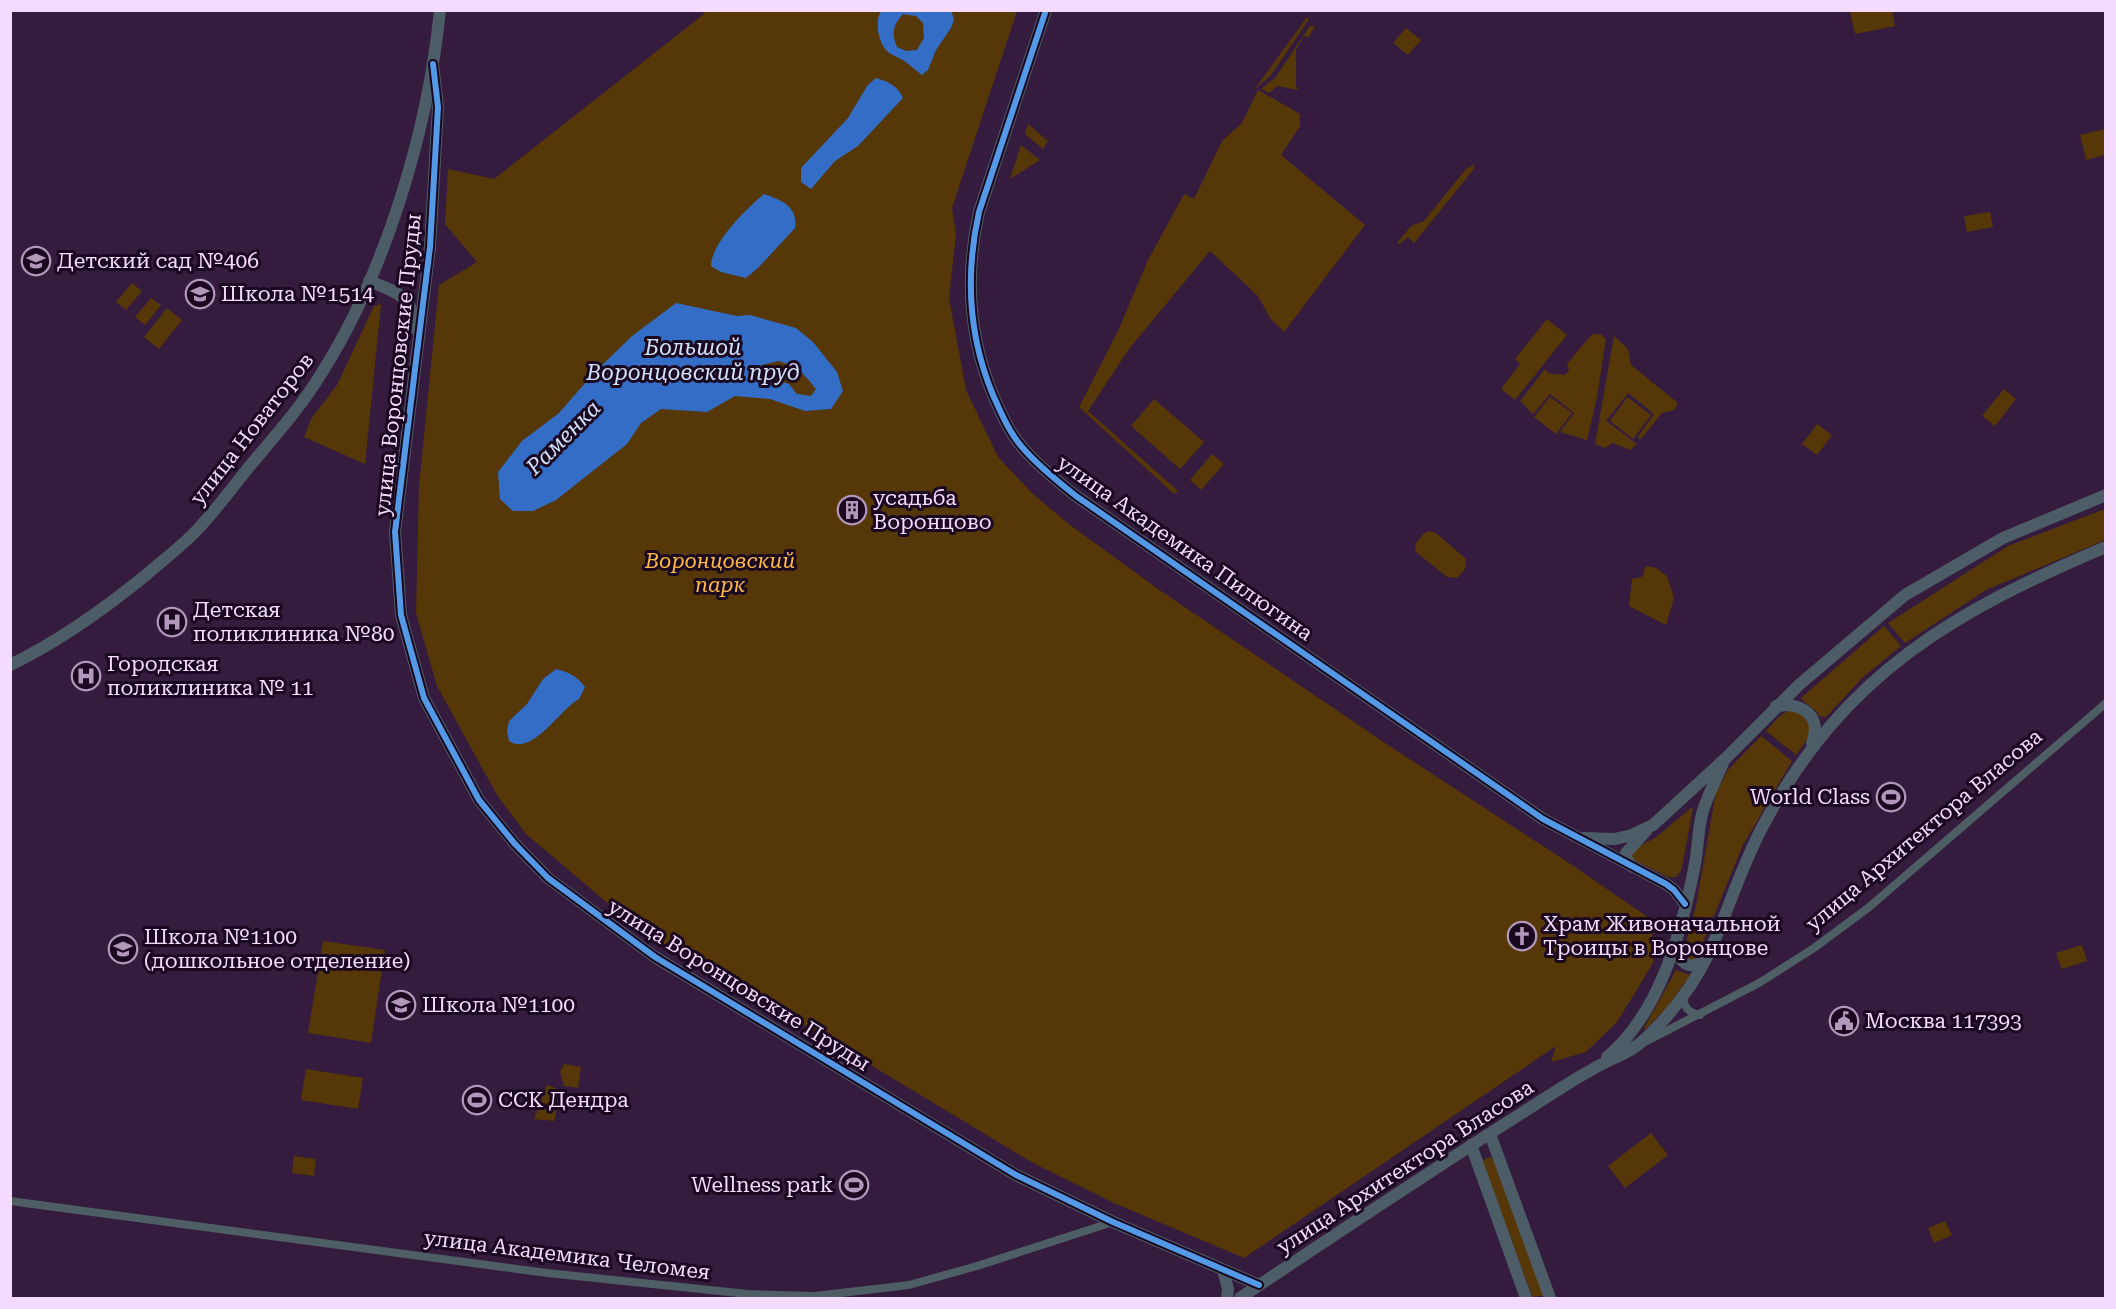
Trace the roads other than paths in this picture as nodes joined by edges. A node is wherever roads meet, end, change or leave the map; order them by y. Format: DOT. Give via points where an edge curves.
graph roads {
  1 [pos="441,10"];
  2 [pos="1046,10"];
  3 [pos="433,64"];
  4 [pos="438,107"];
  5 [pos="369,281"];
  6 [pos="418,342"];
  7 [pos="2106,495"];
  8 [pos="2106,547"];
  9 [pos="10,665"];
  10 [pos="2106,703"];
  11 [pos="1776,706"];
  12 [pos="1808,753"];
  13 [pos="1726,758"];
  14 [pos="1653,825"];
  15 [pos="1577,837"];
  16 [pos="1638,871"];
  17 [pos="1685,904"];
  18 [pos="1676,942"];
  19 [pos="1708,956"];
  20 [pos="1683,996"];
  21 [pos="1700,1015"];
  22 [pos="1634,1048"];
  23 [pos="1592,1069"];
  24 [pos="1490,1134"];
  25 [pos="1472,1145"];
  26 [pos="10,1201"];
  27 [pos="1113,1222"];
  28 [pos="1223,1269"];
  29 [pos="1259,1286"];
  30 [pos="1227,1299"];
  31 [pos="1240,1299"];
  32 [pos="1526,1299"];
  33 [pos="1550,1299"];
  1 -- 3 [label="street, улица Новаторов"];
  2 -- 15 [label="street, улица Академика Пилюгина" via="979,212 970,268 970,302 978,349 985,376 1008,428 1022,447 1076,496 1543,819"];
  3 -- 4 [label="street, улица Новаторов"];
  3 -- 5 [label="street, улица Новаторов" via="415,149"];
  4 -- 6 [label="street, улица Воронцовские Пруды" via="429,255"];
  5 -- 6 [label="street, улица Воронцовские Пруды" via="396,292 410,304"];
  5 -- 9 [label="street, улица Новаторов" via="301,404 196,531 102,611 47,647"];
  6 -- 27 [label="street, улица Воронцовские Пруды" via="395,532 401,615 424,698 479,800 548,878 655,957 1016,1175"];
  7 -- 11 [label="street, улица Академика Пилюгина" via="2003,538 1905,595"];
  8 -- 12 [label="street" via="1983,604 1908,651 1868,686"];
  10 -- 21 [label="street, улица Архитектора Власова" via="1868,908 1760,983"];
  11 -- 12 [label="street" via="1794,705 1810,715 1815,729"];
  11 -- 13 [label="street, улица Академика Пилюгина"];
  12 -- 19 [label="street" via="1763,824"];
  13 -- 14 [label="street, улица Академика Пилюгина"];
  13 -- 17 [label="street, улица Академика Пилюгина" via="1702,816"];
  14 -- 15 [label="street, улица Академика Пилюгина" via="1615,839"];
  14 -- 16 [label="street" via="1626,853 1626,859"];
  15 -- 16 [label="street, улица Академика Пилюгина"];
  16 -- 17 [label="street, улица Академика Пилюгина" via="1666,884"];
  17 -- 18 [label="street, улица Академика Пилюгина"];
  18 -- 19 [label="street" via="1679,958 1689,966"];
  18 -- 23 [label="street, улица Академика Пилюгина" via="1658,987 1639,1020 1612,1053"];
  19 -- 20 [label="street"];
  20 -- 21 [label="street" via="1690,1012"];
  20 -- 22 [label="street"];
  21 -- 22 [label="street, улица Архитектора Власова"];
  22 -- 23 [label="street"];
  23 -- 24 [label="street, улица Архитектора Власова"];
  24 -- 25 [label="street, улица Архитектора Власова"];
  24 -- 33 [label="street"];
  25 -- 29 [label="street, улица Архитектора Власова"];
  25 -- 32 [label="street"];
  26 -- 27 [label="street, улица Академика Челомея" via="547,1273 748,1294 815,1296 909,1285"];
  27 -- 28 [label="street, улица Воронцовские Пруды"];
  28 -- 29 [label="street, улица Воронцовские Пруды"];
  28 -- 30 [label="street"];
  29 -- 31 [label="street, улица Архитектора Власова"];
}
